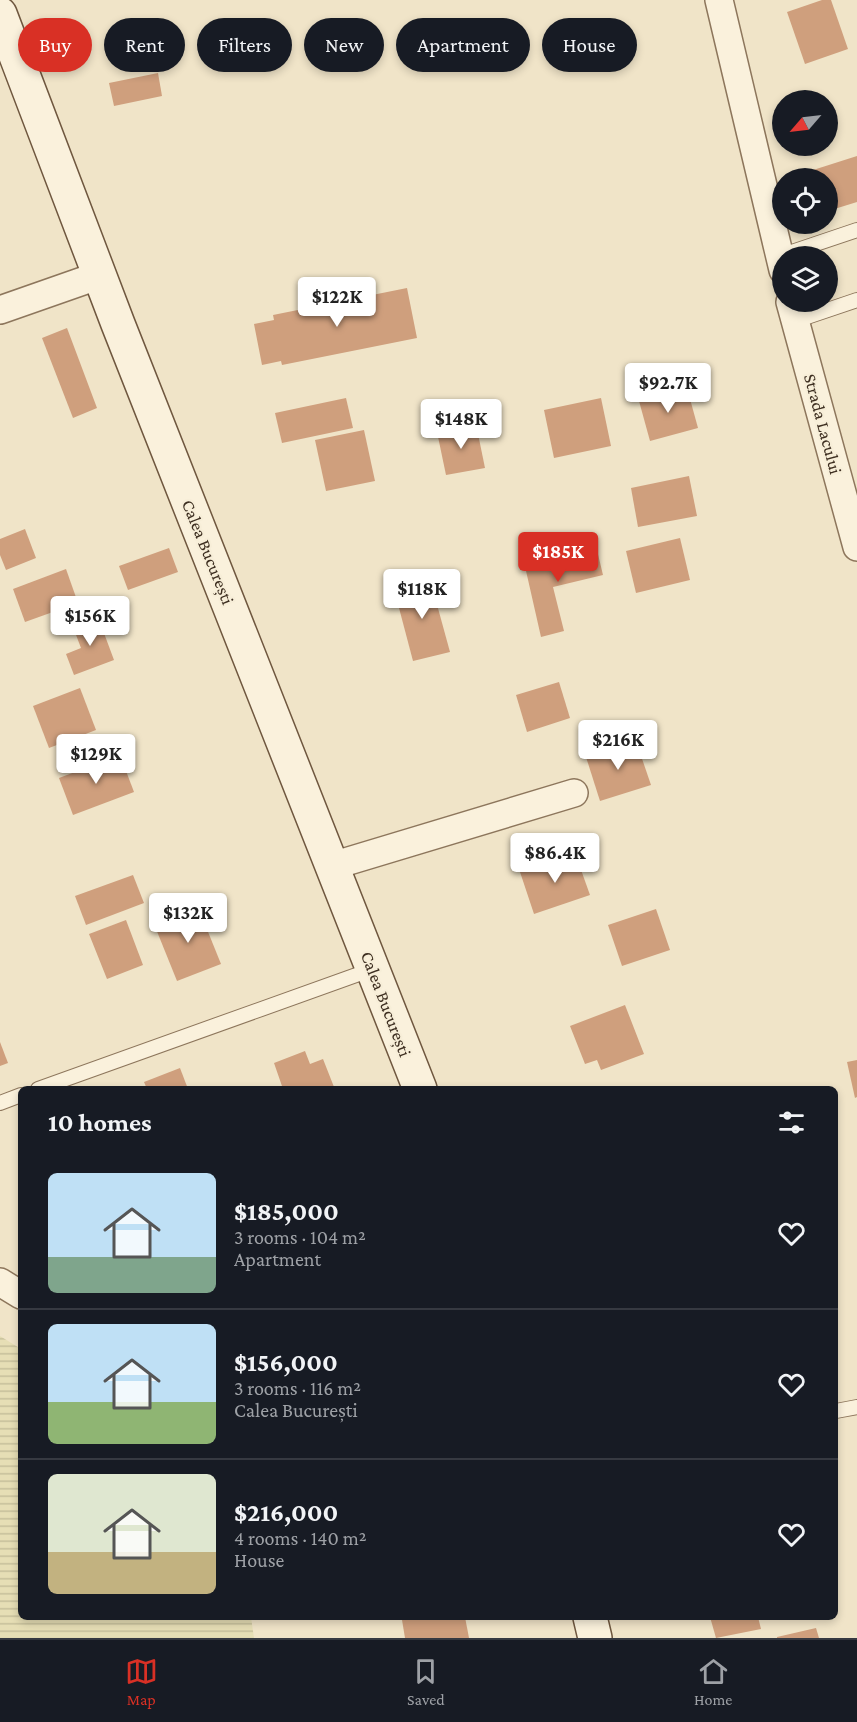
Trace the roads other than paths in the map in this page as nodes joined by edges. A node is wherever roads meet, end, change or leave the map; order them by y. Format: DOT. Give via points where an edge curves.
graph roads {
  1 [pos="719,0"];
  2 [pos="0,14"];
  3 [pos="857,230"];
  4 [pos="777,246"];
  5 [pos="820,246"];
  6 [pos="100,275"];
  7 [pos="857,300"];
  8 [pos="838,303"];
  9 [pos="0,310"];
  10 [pos="793,312"];
  11 [pos="857,547"];
  12 [pos="574,794"];
  13 [pos="332,866"];
  14 [pos="373,969"];
  15 [pos="46,1086"];
  16 [pos="419,1086"];
  17 [pos="18,1096"];
  18 [pos="0,1103"];
  19 [pos="0,1282"];
  20 [pos="18,1293"];
  21 [pos="857,1407"];
  22 [pos="838,1411"];
  23 [pos="591,1620"];
  24 [pos="595,1638"];
  1 -- 4 [label="street"];
  2 -- 6 [label="main road, Calea București"];
  3 -- 5 [label="lane"];
  6 -- 9 [label="street"];
  6 -- 13 [label="main road, Calea București"];
  7 -- 8 [label="lane"];
  10 -- 11 [label="street, Strada Lacului"];
  12 -- 13 [label="street"];
  13 -- 14 [label="main road, Calea București"];
  14 -- 15 [label="lane"];
  14 -- 16 [label="main road, Calea București"];
  17 -- 18 [label="lane"];
  19 -- 20 [label="street"];
  21 -- 22 [label="lane"];
  23 -- 24 [label="main road"];
}
